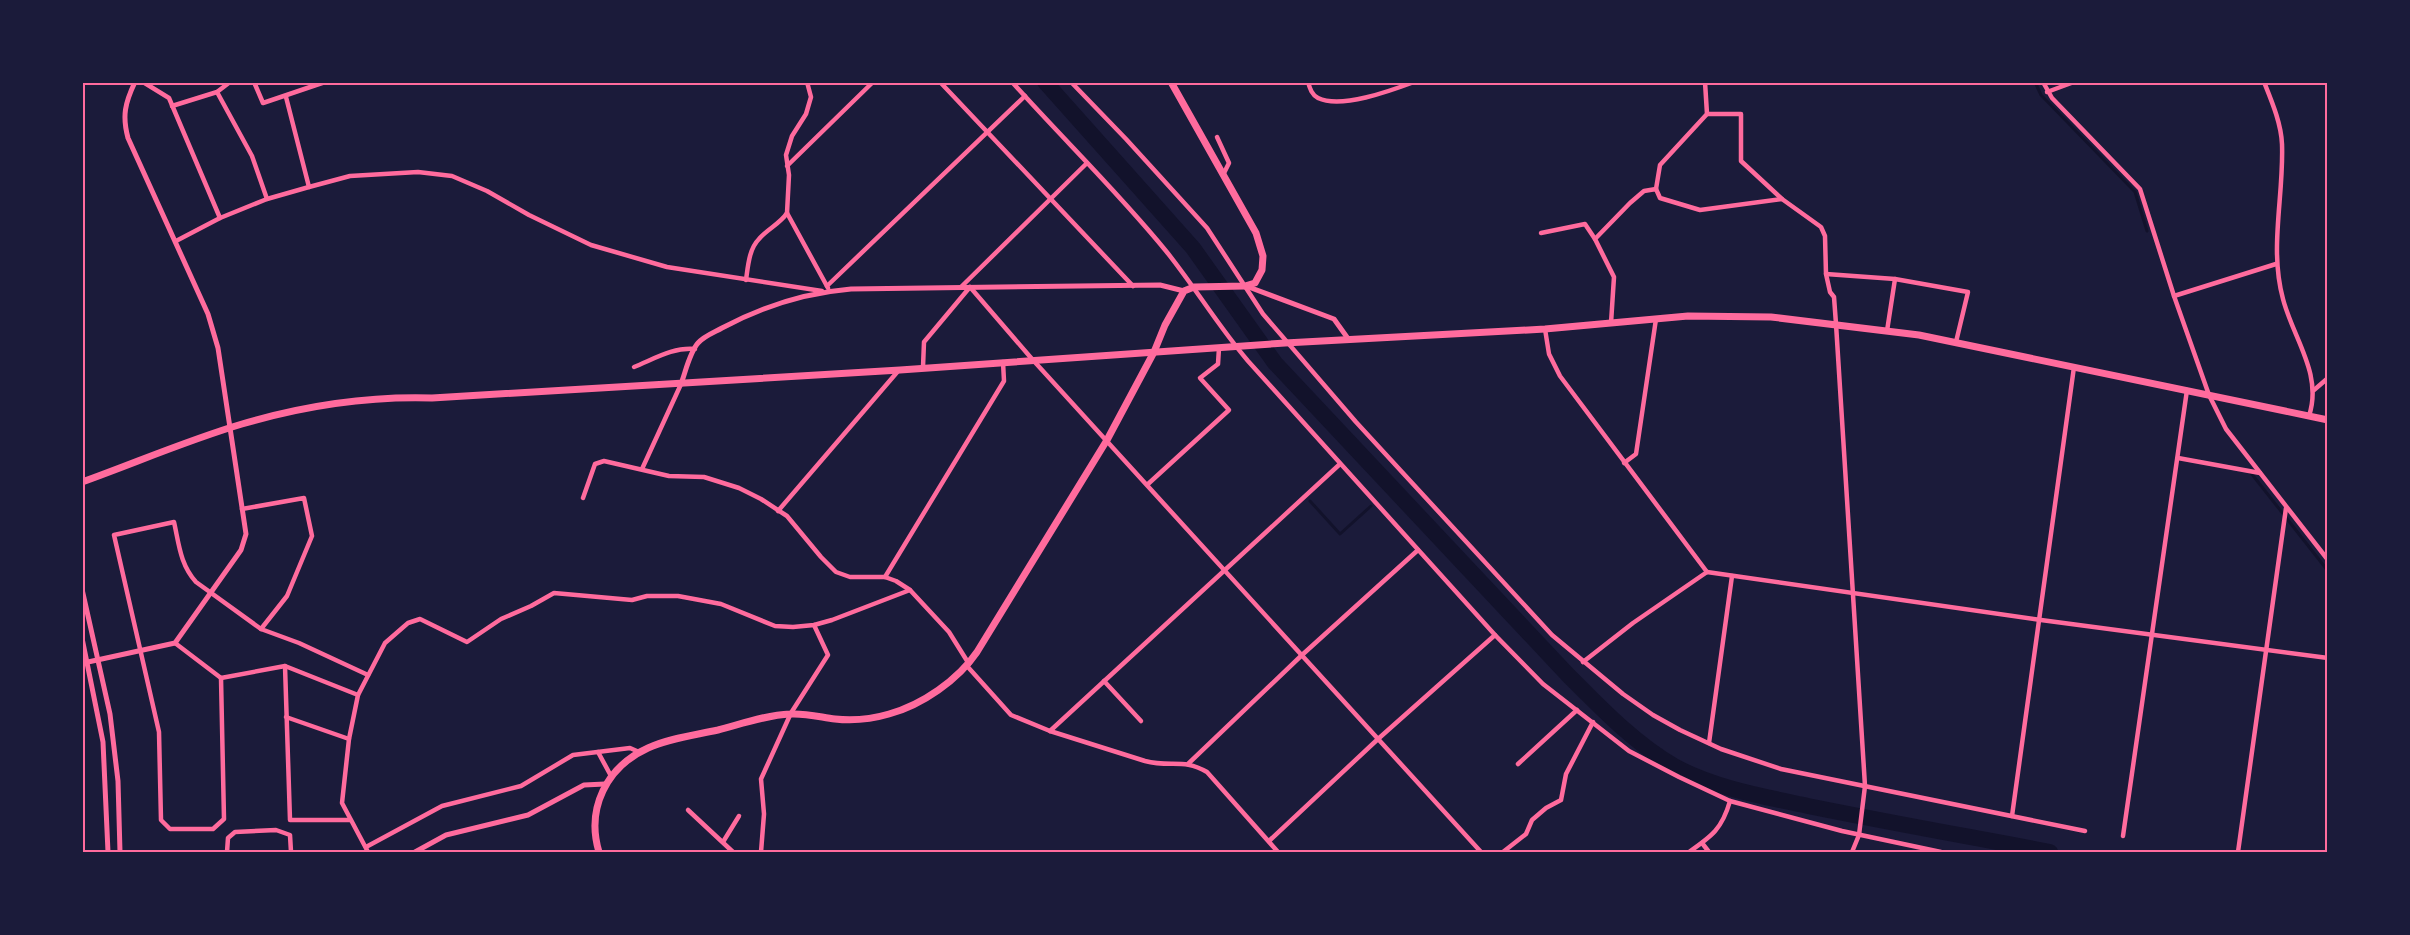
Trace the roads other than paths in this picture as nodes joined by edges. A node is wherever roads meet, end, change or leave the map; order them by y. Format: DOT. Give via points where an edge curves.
graph roads {
  1 [pos="135,82"];
  2 [pos="143,82"];
  3 [pos="230,82"];
  4 [pos="254,82"];
  5 [pos="325,82"];
  6 [pos="807,82"];
  7 [pos="873,82"];
  8 [pos="940,82"];
  9 [pos="1012,82"];
  10 [pos="1071,82"];
  11 [pos="1171,82"];
  12 [pos="1308,82"];
  13 [pos="1414,82"];
  14 [pos="1705,82"];
  15 [pos="2043,82"];
  16 [pos="2074,82"];
  17 [pos="2264,82"];
  18 [pos="217,92"];
  19 [pos="2047,92"];
  20 [pos="1025,96"];
  21 [pos="286,97"];
  22 [pos="172,106"];
  23 [pos="1707,114"];
  24 [pos="987,132"];
  25 [pos="1217,137"];
  26 [pos="1087,163"];
  27 [pos="787,166"];
  28 [pos="1224,173"];
  29 [pos="309,187"];
  30 [pos="1656,189"];
  31 [pos="267,199"];
  32 [pos="1051,199"];
  33 [pos="1782,199"];
  34 [pos="787,213"];
  35 [pos="220,218"];
  36 [pos="1541,233"];
  37 [pos="1595,238"];
  38 [pos="176,241"];
  39 [pos="2276,264"];
  40 [pos="1826,274"];
  41 [pos="1895,279"];
  42 [pos="746,280"];
  43 [pos="1133,286"];
  44 [pos="1242,286"];
  45 [pos="961,287"];
  46 [pos="970,287"];
  47 [pos="1197,287"];
  48 [pos="826,289"];
  49 [pos="1184,291"];
  50 [pos="2174,296"];
  51 [pos="1656,319"];
  52 [pos="1611,323"];
  53 [pos="1836,324"];
  54 [pos="1545,328"];
  55 [pos="1887,331"];
  56 [pos="1349,340"];
  57 [pos="1956,342"];
  58 [pos="1287,343"];
  59 [pos="1223,348"];
  60 [pos="695,349"];
  61 [pos="1155,352"];
  62 [pos="1032,359"];
  63 [pos="1003,362"];
  64 [pos="634,367"];
  65 [pos="2074,367"];
  66 [pos="923,368"];
  67 [pos="900,370"];
  68 [pos="2328,378"];
  69 [pos="682,381"];
  70 [pos="2187,390"];
  71 [pos="2314,390"];
  72 [pos="2210,395"];
  73 [pos="2309,416"];
  74 [pos="2328,420"];
  75 [pos="1107,440"];
  76 [pos="2178,458"];
  77 [pos="1624,463"];
  78 [pos="1341,464"];
  79 [pos="642,469"];
  80 [pos="2260,473"];
  81 [pos="82,482"];
  82 [pos="1148,484"];
  83 [pos="583,498"];
  84 [pos="2286,508"];
  85 [pos="242,509"];
  86 [pos="778,511"];
  87 [pos="1418,550"];
  88 [pos="2328,560"];
  89 [pos="1225,570"];
  90 [pos="1707,572"];
  91 [pos="1732,576"];
  92 [pos="885,577"];
  93 [pos="82,589"];
  94 [pos="910,590"];
  95 [pos="210,591"];
  96 [pos="1855,592"];
  97 [pos="2041,620"];
  98 [pos="814,625"];
  99 [pos="261,629"];
  100 [pos="2153,635"];
  101 [pos="1495,636"];
  102 [pos="82,638"];
  103 [pos="175,643"];
  104 [pos="2267,649"];
  105 [pos="140,651"];
  106 [pos="1302,655"];
  107 [pos="2328,658"];
  108 [pos="98,660"];
  109 [pos="1582,662"];
  110 [pos="85,663"];
  111 [pos="968,665"];
  112 [pos="285,666"];
  113 [pos="368,675"];
  114 [pos="221,678"];
  115 [pos="1104,681"];
  116 [pos="358,695"];
  117 [pos="1577,710"];
  118 [pos="791,713"];
  119 [pos="286,717"];
  120 [pos="1141,721"];
  121 [pos="1593,722"];
  122 [pos="1050,731"];
  123 [pos="349,739"];
  124 [pos="1378,739"];
  125 [pos="1709,743"];
  126 [pos="598,752"];
  127 [pos="639,752"];
  128 [pos="1188,764"];
  129 [pos="1518,764"];
  130 [pos="611,776"];
  131 [pos="605,784"];
  132 [pos="1866,786"];
  133 [pos="1730,801"];
  134 [pos="688,810"];
  135 [pos="739,816"];
  136 [pos="2012,816"];
  137 [pos="350,820"];
  138 [pos="2085,831"];
  139 [pos="1859,835"];
  140 [pos="2123,836"];
  141 [pos="1269,841"];
  142 [pos="723,842"];
  143 [pos="1702,843"];
  144 [pos="367,850"];
  145 [pos="108,852"];
  146 [pos="120,852"];
  147 [pos="228,852"];
  148 [pos="291,852"];
  149 [pos="415,852"];
  150 [pos="599,852"];
  151 [pos="734,852"];
  152 [pos="761,852"];
  153 [pos="1278,852"];
  154 [pos="1481,852"];
  155 [pos="1503,852"];
  156 [pos="1689,852"];
  157 [pos="1709,852"];
  158 [pos="1852,852"];
  159 [pos="1941,852"];
  160 [pos="2238,852"];
  1 -- 38 [label="street" via="124,109 128,138"];
  2 -- 22 [label="street" via="169,98"];
  3 -- 18 [label="street"];
  4 -- 21 [label="street" via="263,103"];
  5 -- 21 [label="street"];
  6 -- 27 [label="street" via="811,97 792,136"];
  7 -- 27 [label="street"];
  8 -- 24 [label="street"];
  9 -- 20 [label="street"];
  10 -- 44 [label="street" via="1207,228"];
  11 -- 28 [label="main road"];
  12 -- 13 [label="street" via="1317,97 1334,102"];
  14 -- 23 [label="street"];
  15 -- 19 [label="street"];
  16 -- 19 [label="street"];
  17 -- 39 [label="street" via="2282,143"];
  18 -- 22 [label="street"];
  18 -- 31 [label="street" via="252,156"];
  19 -- 50 [label="street" via="2140,189"];
  20 -- 24 [label="street"];
  20 -- 26 [label="street"];
  21 -- 29 [label="street"];
  22 -- 35 [label="street"];
  23 -- 30 [label="street" via="1660,165"];
  23 -- 33 [label="street" via="1741,114 1741,161"];
  24 -- 32 [label="street"];
  24 -- 48 [label="street"];
  25 -- 28 [label="street" via="1229,163"];
  26 -- 32 [label="street"];
  26 -- 47 [label="street"];
  27 -- 34 [label="street"];
  28 -- 44 [label="main road" via="1256,233 1263,256 1255,283"];
  29 -- 31 [label="street"];
  29 -- 42 [label="street" via="350,176 418,172 452,176 591,245 667,267"];
  30 -- 33 [label="street" via="1660,198 1700,210"];
  30 -- 37 [label="street" via="1644,191"];
  31 -- 35 [label="street"];
  32 -- 43 [label="street"];
  32 -- 45 [label="street"];
  33 -- 40 [label="street" via="1821,227 1825,236"];
  34 -- 42 [label="street" via="758,239 749,257"];
  34 -- 48 [label="street"];
  35 -- 38 [label="street"];
  36 -- 37 [label="street" via="1586,224"];
  37 -- 52 [label="street" via="1614,277"];
  38 -- 85 [label="street" via="208,314 218,348"];
  39 -- 50 [label="street"];
  39 -- 71 [label="street" via="2283,300 2309,365"];
  40 -- 41 [label="street"];
  40 -- 53 [label="street" via="1834,297"];
  41 -- 55 [label="street"];
  41 -- 57 [label="street" via="1968,292"];
  42 -- 48 [label="street"];
  43 -- 46 [label="street"];
  43 -- 49 [label="street" via="1160,285"];
  44 -- 47 [label="main road"];
  44 -- 56 [label="street" via="1334,319"];
  44 -- 58 [label="street"];
  45 -- 46 [label="street"];
  45 -- 48 [label="street"];
  46 -- 62 [label="street"];
  46 -- 66 [label="street" via="924,342"];
  47 -- 49 [label="main road"];
  47 -- 78 [label="street" via="1224,333"];
  48 -- 60 [label="street" via="752,312 702,340"];
  49 -- 61 [label="main road"];
  50 -- 72 [label="street"];
  51 -- 52 [label="main road"];
  51 -- 53 [label="main road" via="1771,317"];
  51 -- 77 [label="street" via="1636,454"];
  52 -- 54 [label="main road"];
  53 -- 55 [label="main road"];
  53 -- 96 [label="street"];
  54 -- 56 [label="main road"];
  54 -- 77 [label="street" via="1549,354 1560,376"];
  55 -- 57 [label="main road"];
  56 -- 58 [label="main road"];
  57 -- 65 [label="main road"];
  58 -- 59 [label="main road"];
  58 -- 109 [label="street" via="1552,635"];
  59 -- 61 [label="main road"];
  59 -- 82 [label="street" via="1218,364 1200,378 1229,410"];
  60 -- 64 [label="street" via="674,350"];
  60 -- 69 [label="street"];
  61 -- 62 [label="main road"];
  61 -- 75 [label="main road"];
  62 -- 63 [label="main road"];
  62 -- 75 [label="street"];
  63 -- 66 [label="main road"];
  63 -- 92 [label="street" via="1004,381"];
  65 -- 70 [label="main road"];
  65 -- 97 [label="street"];
  66 -- 67 [label="main road"];
  67 -- 69 [label="main road"];
  67 -- 86 [label="street"];
  68 -- 71 [label="street"];
  69 -- 79 [label="street"];
  69 -- 81 [label="main road" via="321,405 241,424"];
  70 -- 72 [label="main road"];
  70 -- 76 [label="street"];
  71 -- 73 [label="street"];
  72 -- 73 [label="main road"];
  72 -- 80 [label="street" via="2226,429"];
  73 -- 74 [label="main road"];
  75 -- 82 [label="street"];
  75 -- 111 [label="main road"];
  76 -- 80 [label="street"];
  76 -- 100 [label="street"];
  77 -- 90 [label="street"];
  78 -- 87 [label="street"];
  78 -- 89 [label="street"];
  79 -- 83 [label="street" via="604,461 595,464"];
  79 -- 86 [label="street" via="669,476 704,477 730,485"];
  80 -- 84 [label="street"];
  82 -- 89 [label="street"];
  84 -- 88 [label="street"];
  84 -- 104 [label="street"];
  85 -- 95 [label="street" via="246,534 241,550"];
  85 -- 99 [label="street" via="304,498 312,536 287,596"];
  86 -- 92 [label="street" via="836,572 850,577"];
  87 -- 101 [label="street"];
  87 -- 106 [label="street"];
  89 -- 106 [label="street"];
  89 -- 115 [label="street"];
  90 -- 91 [label="street"];
  90 -- 109 [label="street"];
  91 -- 96 [label="street"];
  91 -- 125 [label="street"];
  92 -- 94 [label="street"];
  93 -- 108 [label="street"];
  94 -- 98 [label="street"];
  94 -- 111 [label="street" via="949,632"];
  95 -- 99 [label="street"];
  95 -- 103 [label="street"];
  95 -- 105 [label="street" via="196,582 182,562 174,522 114,535"];
  96 -- 97 [label="street"];
  96 -- 132 [label="street"];
  97 -- 100 [label="street"];
  97 -- 136 [label="street"];
  98 -- 113 [label="street" via="775,626 721,604 678,596 632,600 554,593 501,619 467,642 420,619 408,623 385,644"];
  98 -- 118 [label="street" via="828,655"];
  99 -- 113 [label="street"];
  100 -- 104 [label="street"];
  100 -- 140 [label="street"];
  101 -- 117 [label="street" via="1543,684"];
  101 -- 124 [label="street"];
  102 -- 110 [label="street"];
  103 -- 105 [label="street"];
  103 -- 114 [label="street"];
  104 -- 107 [label="street"];
  104 -- 160 [label="street"];
  105 -- 108 [label="street"];
  105 -- 114 [label="street" via="159,732 161,820 170,828 213,829 224,819"];
  106 -- 124 [label="street"];
  106 -- 128 [label="street"];
  108 -- 110 [label="street"];
  108 -- 146 [label="street" via="110,714 118,781"];
  109 -- 125 [label="street" via="1653,715"];
  110 -- 145 [label="street" via="103,742"];
  111 -- 118 [label="main road" via="933,692 891,714 852,720"];
  111 -- 122 [label="street" via="1011,715"];
  112 -- 114 [label="street"];
  112 -- 116 [label="street"];
  112 -- 119 [label="street"];
  113 -- 116 [label="street"];
  115 -- 120 [label="street"];
  115 -- 122 [label="street"];
  116 -- 123 [label="street"];
  117 -- 121 [label="street"];
  117 -- 129 [label="street"];
  118 -- 127 [label="main road"];
  118 -- 152 [label="street" via="761,779"];
  119 -- 123 [label="street"];
  119 -- 137 [label="street" via="290,820"];
  121 -- 133 [label="street" via="1629,751"];
  121 -- 155 [label="street" via="1566,774 1561,800 1532,820 1526,834"];
  122 -- 128 [label="street" via="1160,765"];
  123 -- 137 [label="street" via="342,803"];
  124 -- 141 [label="street"];
  124 -- 154 [label="street"];
  125 -- 132 [label="street" via="1781,769"];
  126 -- 127 [label="street" via="630,748"];
  126 -- 130 [label="street"];
  126 -- 144 [label="street" via="573,755 521,786 442,806"];
  127 -- 130 [label="main road"];
  128 -- 141 [label="street" via="1207,772"];
  130 -- 131 [label="main road"];
  131 -- 149 [label="street" via="584,785 528,815 446,835"];
  131 -- 150 [label="main road" via="595,816 594,837"];
  132 -- 136 [label="street"];
  132 -- 139 [label="street"];
  133 -- 139 [label="street"];
  133 -- 143 [label="street" via="1719,829"];
  134 -- 142 [label="street"];
  135 -- 142 [label="street"];
  136 -- 138 [label="street"];
  137 -- 144 [label="street"];
  139 -- 158 [label="street"];
  139 -- 159 [label="street"];
  141 -- 153 [label="street"];
  142 -- 151 [label="street"];
  143 -- 156 [label="street"];
  143 -- 157 [label="street"];
  147 -- 148 [label="street" via="228,838 235,832 276,830 290,835"];
}
